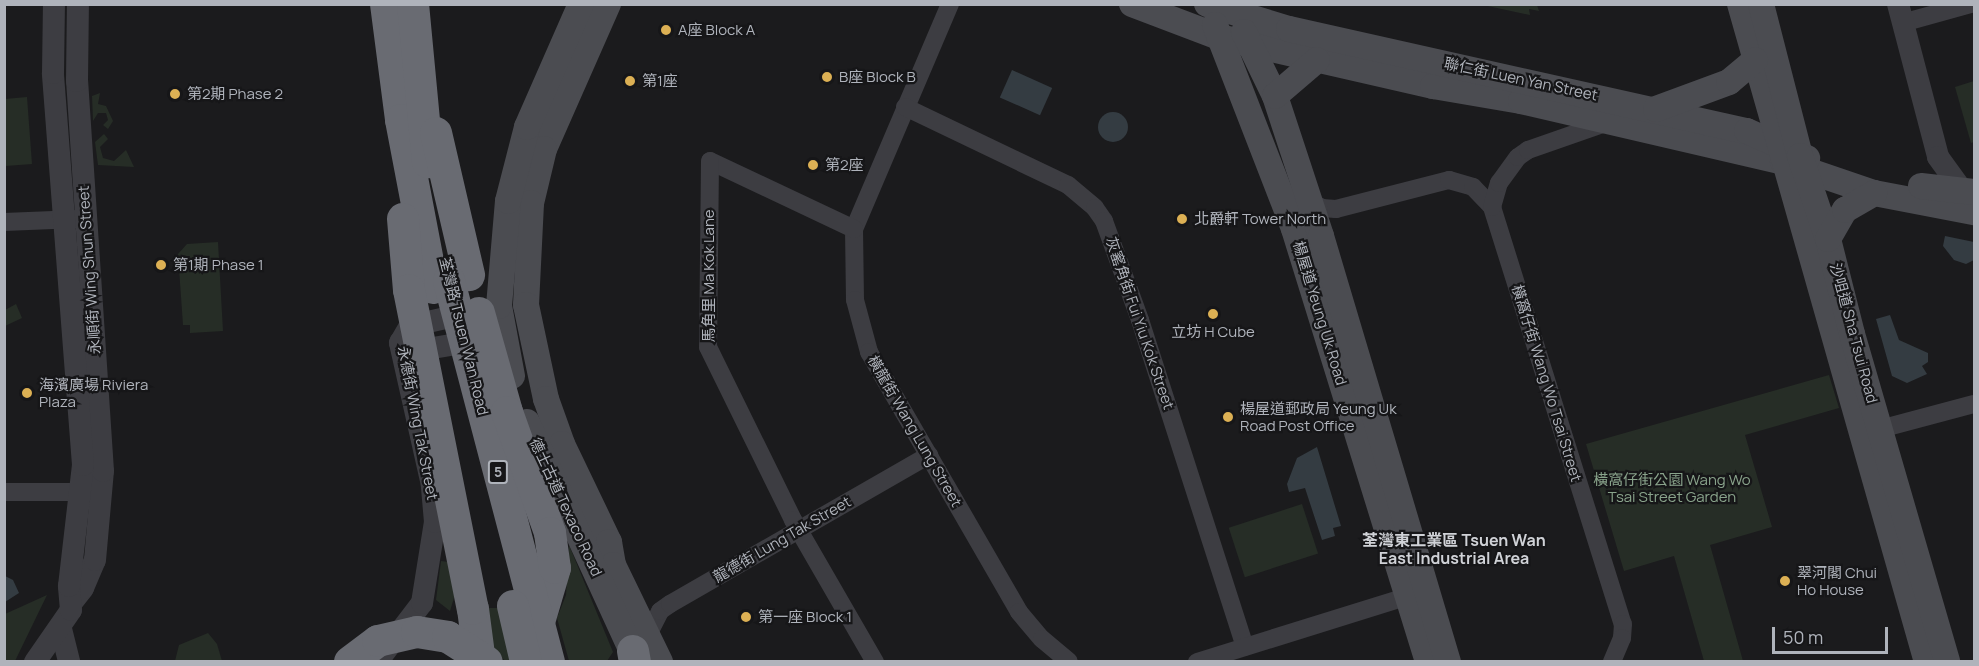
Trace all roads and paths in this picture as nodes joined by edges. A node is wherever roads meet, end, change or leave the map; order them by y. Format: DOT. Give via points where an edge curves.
graph roads {
  1 [pos="54,4"];
  2 [pos="78,4"];
  3 [pos="386,4"];
  4 [pos="413,4"];
  5 [pos="581,4"];
  6 [pos="608,4"];
  7 [pos="950,4"];
  8 [pos="1132,4"];
  9 [pos="1740,4"];
  10 [pos="1761,4"];
  11 [pos="1971,4"];
  12 [pos="1208,5"];
  13 [pos="1247,10"];
  14 [pos="1900,14"];
  15 [pos="1175,20"];
  16 [pos="1220,37"];
  17 [pos="1248,43"];
  18 [pos="1317,60"];
  19 [pos="1755,60"];
  20 [pos="1235,76"];
  21 [pos="407,82"];
  22 [pos="1275,96"];
  23 [pos="905,107"];
  24 [pos="1656,109"];
  25 [pos="1608,122"];
  26 [pos="1791,158"];
  27 [pos="1968,191"];
  28 [pos="1874,193"];
  29 [pos="1309,201"];
  30 [pos="1492,207"];
  31 [pos="1974,212"];
  32 [pos="77,219"];
  33 [pos="4,222"];
  34 [pos="854,229"];
  35 [pos="1828,239"];
  36 [pos="526,305"];
  37 [pos="499,306"];
  38 [pos="502,336"];
  39 [pos="407,374"];
  40 [pos="1974,404"];
  41 [pos="1880,429"];
  42 [pos="928,454"];
  43 [pos="4,492"];
  44 [pos="92,492"];
  45 [pos="798,529"];
  46 [pos="1417,593"];
  47 [pos="61,629"];
  48 [pos="1245,647"];
  49 [pos="642,654"];
  50 [pos="35,662"];
  51 [pos="69,662"];
  52 [pos="350,662"];
  53 [pos="377,662"];
  54 [pos="480,662"];
  55 [pos="487,662"];
  56 [pos="525,662"];
  57 [pos="549,662"];
  58 [pos="875,662"];
  59 [pos="1069,662"];
  60 [pos="1197,662"];
  61 [pos="1428,662"];
  62 [pos="1448,662"];
  63 [pos="1612,662"];
  64 [pos="1927,662"];
  65 [pos="1947,662"];
  1 -- 32 [label="street, 永順街 Wing Shun Street" via="53,73"];
  2 -- 32 [label="street, 永順街 Wing Shun Street"];
  3 -- 21 [label="highway, 荃灣路 Tsuen Wan Road / 5"];
  4 -- 21 [label="highway, 荃灣路 Tsuen Wan Road / 5"];
  5 -- 37 [label="main road, 德士古道 Texaco Road" via="527,127 514,169 501,259"];
  6 -- 36 [label="main road, 德士古道 Texaco Road" via="544,149 531,203"];
  7 -- 23 [label="street, 橫龍街 Wang Lung Street"];
  8 -- 15 [label="main road, 聯仁街 Luen Yan Street"];
  9 -- 19 [label="main road, 沙咀道 Sha Tsui Road"];
  10 -- 26 [label="main road, 沙咀道 Sha Tsui Road"];
  11 -- 14 [label="street"];
  12 -- 13 [label="main road, 聯仁街 Luen Yan Street"];
  12 -- 16 [label="main road, 楊屋道 Yeung Uk Road"];
  13 -- 17 [label="main road, 楊屋道 Yeung Uk Road"];
  13 -- 24 [label="main road, 聯仁街 Luen Yan Street"];
  14 -- 27 [label="street" via="1938,157"];
  15 -- 16 [label="main road, 聯仁街 Luen Yan Street"];
  15 -- 20 [label="main road"];
  16 -- 17 [label="main road, 聯仁街 Luen Yan Street"];
  16 -- 20 [label="main road, 楊屋道 Yeung Uk Road"];
  17 -- 18 [label="main road, 聯仁街 Luen Yan Street"];
  17 -- 22 [label="main road, 楊屋道 Yeung Uk Road"];
  18 -- 22 [label="main road"];
  18 -- 25 [label="main road, 聯仁街 Luen Yan Street"];
  19 -- 24 [label="main road" via="1729,82"];
  19 -- 26 [label="main road, 沙咀道 Sha Tsui Road"];
  20 -- 46 [label="main road, 楊屋道 Yeung Uk Road" via="1297,238"];
  21 -- 54 [label="highway, bridge" via="409,290 473,609"];
  21 -- 56 [label="highway, 荃灣路 Tsuen Wan Road / 5, bridge" via="434,288"];
  21 -- 56 [label="highway, bridge" via="445,161 488,348 548,525 555,568 545,613"];
  21 -- 57 [label="highway, 荃灣路 Tsuen Wan Road / 5, bridge" via="449,281"];
  22 -- 29 [label="main road, 楊屋道 Yeung Uk Road"];
  23 -- 34 [label="street, 橫龍街 Wang Lung Street"];
  23 -- 48 [label="street, 灰窰角街 Fui Yiu Kok Street" via="1068,185 1104,221 1140,320"];
  24 -- 26 [label="main road, 聯仁街 Luen Yan Street" via="1747,131"];
  25 -- 26 [label="main road, 聯仁街 Luen Yan Street"];
  25 -- 30 [label="street" via="1518,157 1499,183"];
  26 -- 27 [label="main road" via="1936,189"];
  26 -- 28 [label="main road"];
  26 -- 35 [label="main road, 沙咀道 Sha Tsui Road"];
  26 -- 64 [label="main road, 沙咀道 Sha Tsui Road"];
  28 -- 31 [label="main road"];
  28 -- 35 [label="main road" via="1845,210"];
  29 -- 30 [label="street" via="1322,208 1336,209 1449,180 1473,187"];
  29 -- 46 [label="main road, 楊屋道 Yeung Uk Road"];
  30 -- 63 [label="street, 橫窩仔街 Wang Wo Tsai Street" via="1623,624"];
  32 -- 33 [label="street"];
  32 -- 44 [label="street, 永順街 Wing Shun Street"];
  34 -- 42 [label="street, 橫龍街 Wang Lung Street" via="855,300 869,352"];
  34 -- 45 [label="street, 馬角里 Ma Kok Lane" via="710,161 708,348"];
  35 -- 41 [label="main road, 沙咀道 Sha Tsui Road"];
  36 -- 37 [label="street, 永德街 Wing Tak Street"];
  36 -- 49 [label="main road, 德士古道 Texaco Road" via="546,399 562,444 609,542"];
  37 -- 38 [label="main road, 德士古道 Texaco Road"];
  37 -- 39 [label="street, 永德街 Wing Tak Street" via="410,326 400,343"];
  38 -- 39 [label="street, 永德街 Wing Tak Street" via="416,351 408,362"];
  38 -- 49 [label="main road, 德士古道 Texaco Road" via="535,447"];
  39 -- 53 [label="street, 永德街 Wing Tak Street" via="432,485 432,557 422,603"];
  40 -- 41 [label="street"];
  41 -- 65 [label="main road, 沙咀道 Sha Tsui Road"];
  42 -- 45 [label="street, 龍德街 Lung Tak Street"];
  42 -- 59 [label="street, 橫龍街 Wang Lung Street" via="1019,612 1046,644"];
  43 -- 44 [label="street"];
  44 -- 47 [label="street, 永順街 Wing Shun Street" via="69,586 73,601"];
  45 -- 49 [label="street, 龍德街 Lung Tak Street" via="660,611"];
  45 -- 58 [label="street"];
  46 -- 48 [label="street"];
  46 -- 61 [label="main road, 楊屋道 Yeung Uk Road"];
  46 -- 62 [label="main road, 楊屋道 Yeung Uk Road"];
  47 -- 50 [label="street, 永順街 Wing Shun Street"];
  47 -- 51 [label="street"];
  48 -- 60 [label="street"];
  52 -- 55 [label="highway, bridge" via="378,641 417,632 448,637"];
}
